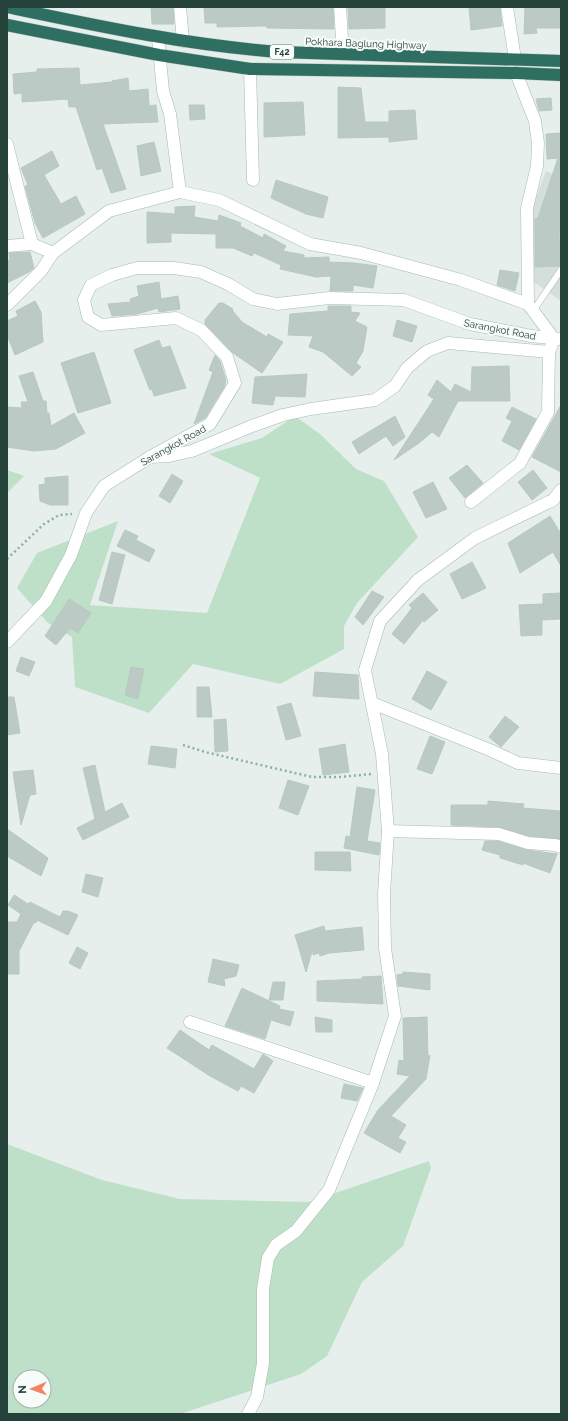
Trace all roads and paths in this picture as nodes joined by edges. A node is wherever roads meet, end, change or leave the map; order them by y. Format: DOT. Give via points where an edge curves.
graph roads {
  1 [pos="7,7"];
  2 [pos="180,7"];
  3 [pos="340,7"];
  4 [pos="507,7"];
  5 [pos="7,26"];
  6 [pos="158,38"];
  7 [pos="183,42"];
  8 [pos="343,54"];
  9 [pos="159,55"];
  10 [pos="515,60"];
  11 [pos="561,61"];
  12 [pos="250,69"];
  13 [pos="516,73"];
  14 [pos="561,75"];
  15 [pos="7,144"];
  16 [pos="253,180"];
  17 [pos="180,192"];
  18 [pos="32,244"];
  19 [pos="7,246"];
  20 [pos="53,252"];
  21 [pos="561,270"];
  22 [pos="7,305"];
  23 [pos="531,307"];
  24 [pos="557,339"];
  25 [pos="549,352"];
  26 [pos="150,457"];
  27 [pos="561,490"];
  28 [pos="471,502"];
  29 [pos="557,503"];
  30 [pos="86,513"];
  31 [pos="7,559"];
  32 [pos="7,642"];
  33 [pos="372,704"];
  34 [pos="183,745"];
  35 [pos="561,768"];
  36 [pos="383,773"];
  37 [pos="388,831"];
  38 [pos="561,847"];
  39 [pos="190,1022"];
  40 [pos="372,1083"];
  41 [pos="248,1414"];
  1 -- 6 [label="highway, Pokhara Baglung Highway / F42"];
  2 -- 7 [label="street"];
  3 -- 8 [label="street"];
  4 -- 10 [label="street"];
  5 -- 9 [label="highway, F42"];
  6 -- 7 [label="highway, Pokhara Baglung Highway / F42"];
  6 -- 9 [label="street"];
  7 -- 8 [label="highway, Pokhara Baglung Highway / F42" via="234,49"];
  8 -- 10 [label="highway, Pokhara Baglung Highway / F42"];
  9 -- 12 [label="highway, F42"];
  9 -- 17 [label="street"];
  10 -- 11 [label="highway, Pokhara Baglung Highway / F42"];
  12 -- 13 [label="highway, F42"];
  12 -- 16 [label="street"];
  13 -- 14 [label="highway, F42"];
  13 -- 23 [label="street" via="535,121 538,143 537,166 527,208"];
  15 -- 18 [label="street"];
  17 -- 20 [label="street" via="109,211"];
  17 -- 23 [label="street" via="219,200 310,244 361,253 461,280"];
  18 -- 19 [label="street"];
  18 -- 20 [label="street"];
  20 -- 22 [label="street" via="41,271"];
  21 -- 23 [label="lane"];
  23 -- 24 [label="street"];
  24 -- 25 [label="street"];
  24 -- 26 [label="street, Sarangkot Road" via="470,324 404,300 329,298 277,304 253,299 201,272 174,268 137,268 112,275 91,285 84,300 88,317 101,326 176,318 201,330 227,357 235,383 210,424"];
  25 -- 26 [label="street" via="448,343 427,351 407,368 395,386 375,400 311,408 283,415 192,451"];
  25 -- 28 [label="street" via="548,412 520,463"];
  26 -- 30 [label="street, Sarangkot Road" via="104,486"];
  27 -- 29 [label="street"];
  29 -- 33 [label="street" via="475,538 418,580 380,621 365,670"];
  30 -- 31 [label="path" via="59,515 44,524"];
  30 -- 32 [label="street, Sarangkot Road" via="71,555 46,601"];
  33 -- 35 [label="street" via="518,763"];
  33 -- 36 [label="street" via="382,754"];
  34 -- 36 [label="path" via="312,777"];
  36 -- 37 [label="street"];
  37 -- 38 [label="street" via="499,834 528,843"];
  37 -- 40 [label="street" via="384,948 395,1016"];
  39 -- 40 [label="street"];
  40 -- 41 [label="street" via="329,1190 296,1231 276,1245 268,1258 263,1289 263,1363 257,1397"];
}
